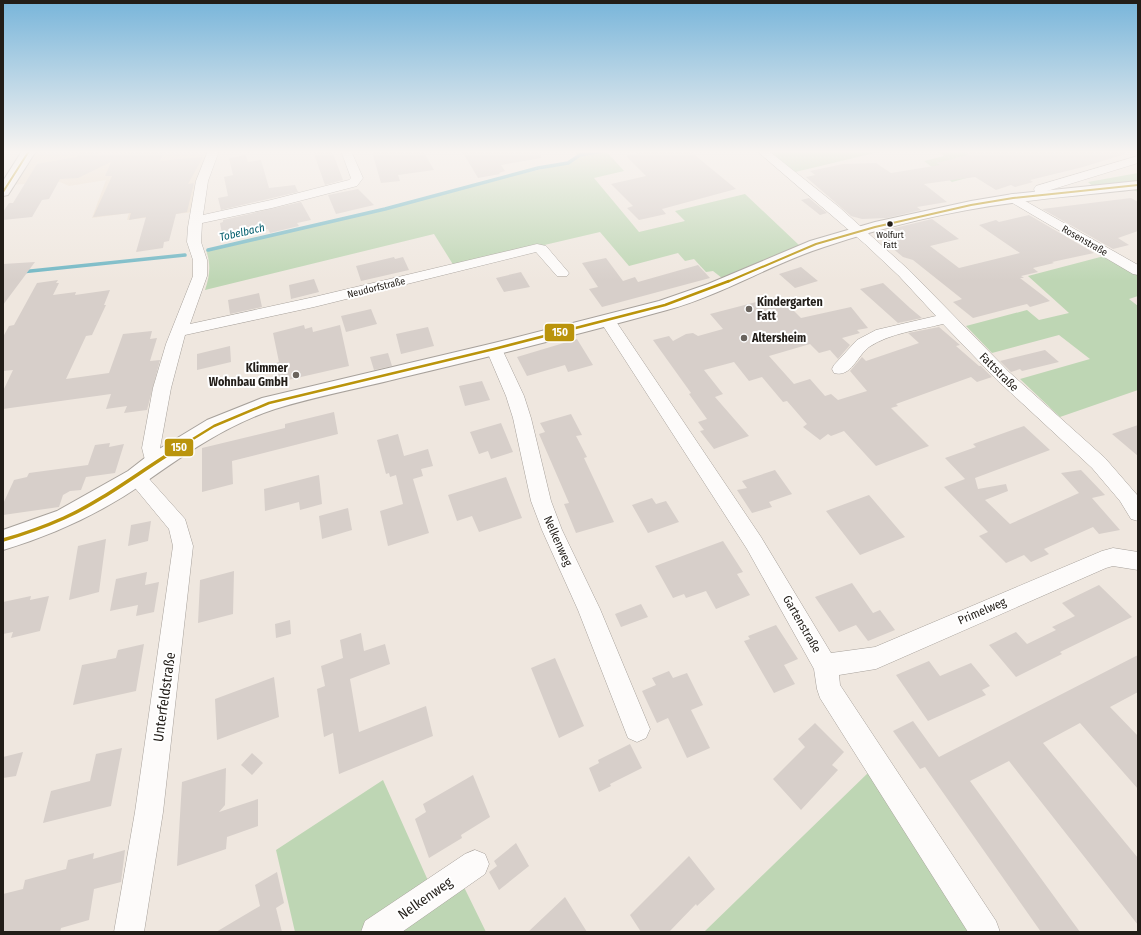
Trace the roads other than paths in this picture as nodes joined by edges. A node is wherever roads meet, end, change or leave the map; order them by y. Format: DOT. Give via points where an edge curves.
graph roads {
  1 [pos="200,195"];
  2 [pos="308,195"];
  3 [pos="815,195"];
  4 [pos="1041,195"];
  5 [pos="1045,195"];
  6 [pos="1012,198"];
  7 [pos="197,220"];
  8 [pos="858,231"];
  9 [pos="1137,270"];
  10 [pos="562,273"];
  11 [pos="947,318"];
  12 [pos="608,320"];
  13 [pos="179,331"];
  14 [pos="494,349"];
  15 [pos="840,369"];
  16 [pos="145,470"];
  17 [pos="1138,513"];
  18 [pos="3,540"];
  19 [pos="1138,562"];
  20 [pos="826,666"];
  21 [pos="637,729"];
  22 [pos="475,864"];
  23 [pos="129,932"];
  24 [pos="376,932"];
  25 [pos="985,932"];
  1 -- 7 [label="street"];
  2 -- 7 [label="street"];
  3 -- 8 [label="street, Fattstraße"];
  4 -- 5 [label="street"];
  4 -- 6 [label="street"];
  6 -- 8 [label="street"];
  6 -- 9 [label="street, Rosenstraße"];
  7 -- 13 [label="street" via="194,227 194,242 200,260 200,276"];
  8 -- 11 [label="street, Fattstraße"];
  8 -- 12 [label="street" via="816,244 714,288"];
  10 -- 13 [label="street, Neudorfstraße" via="541,249 537,248 314,302"];
  11 -- 15 [label="street" via="882,334 863,344"];
  11 -- 17 [label="street, Fattstraße" via="1018,390 1105,470"];
  12 -- 14 [label="street"];
  12 -- 20 [label="street, Gartenstraße" via="754,543"];
  13 -- 16 [label="street" via="162,388"];
  14 -- 16 [label="street" via="269,402 214,426"];
  14 -- 21 [label="street, Nelkenweg" via="522,418 541,501 589,609"];
  16 -- 18 [label="street" via="65,518"];
  16 -- 23 [label="street, Unterfeldstraße" via="178,525 183,546 149,812"];
  19 -- 20 [label="street, Primelweg" via="1113,557 1102,560 876,658"];
  20 -- 25 [label="street, Gartenstraße" via="829,689"];
  22 -- 24 [label="street, Nelkenweg"];
}
